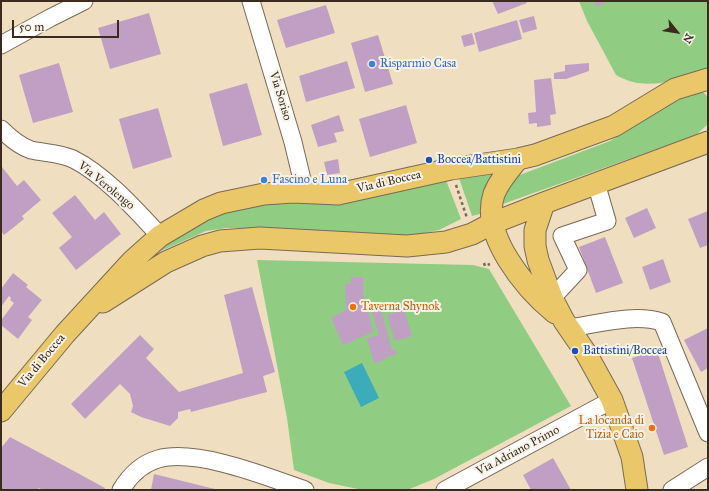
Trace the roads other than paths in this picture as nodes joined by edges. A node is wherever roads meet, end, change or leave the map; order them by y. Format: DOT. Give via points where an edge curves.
graph roads {
  1 [pos="84,1"];
  2 [pos="251,1"];
  3 [pos="1,46"];
  4 [pos="703,83"];
  5 [pos="1,129"];
  6 [pos="707,142"];
  7 [pos="518,159"];
  8 [pos="596,183"];
  9 [pos="305,192"];
  10 [pos="544,203"];
  11 [pos="493,223"];
  12 [pos="160,236"];
  13 [pos="552,298"];
  14 [pos="85,313"];
  15 [pos="567,325"];
  16 [pos="612,400"];
  17 [pos="1,411"];
  18 [pos="708,433"];
  19 [pos="708,467"];
  20 [pos="121,490"];
  21 [pos="305,490"];
  22 [pos="445,490"];
  23 [pos="637,490"];
  24 [pos="672,490"];
  1 -- 3 [label="street"];
  2 -- 9 [label="street, Via Soriso" via="293,142"];
  4 -- 7 [label="main road, Via di Boccea" via="675,89 608,129"];
  5 -- 12 [label="street, Via Verolengo" via="24,147 67,157 84,166 130,204"];
  6 -- 8 [label="main road, Via di Boccea"];
  7 -- 9 [label="main road, Via di Boccea" via="451,169 338,194"];
  7 -- 11 [label="main road" via="494,194"];
  8 -- 10 [label="main road, Via di Boccea"];
  8 -- 13 [label="street" via="607,221 562,236 578,270"];
  9 -- 12 [label="main road, Via di Boccea" via="274,192 221,203"];
  10 -- 11 [label="main road, Via di Boccea"];
  10 -- 13 [label="main road" via="537,222 535,246"];
  11 -- 14 [label="main road, Via di Boccea" via="456,240 420,246 260,238 220,241 166,262"];
  11 -- 15 [label="main road" via="501,247 512,265 539,298"];
  12 -- 14 [label="main road, Via di Boccea" via="127,266"];
  13 -- 15 [label="main road"];
  14 -- 17 [label="main road, Via di Boccea" via="48,353"];
  15 -- 16 [label="main road"];
  15 -- 18 [label="street" via="650,318 662,322"];
  16 -- 22 [label="street, Via Adriano Primo"];
  16 -- 23 [label="main road" via="632,457"];
  19 -- 24 [label="street"];
  20 -- 21 [label="street" via="140,467 149,462 166,458 193,458 226,464"];
}
